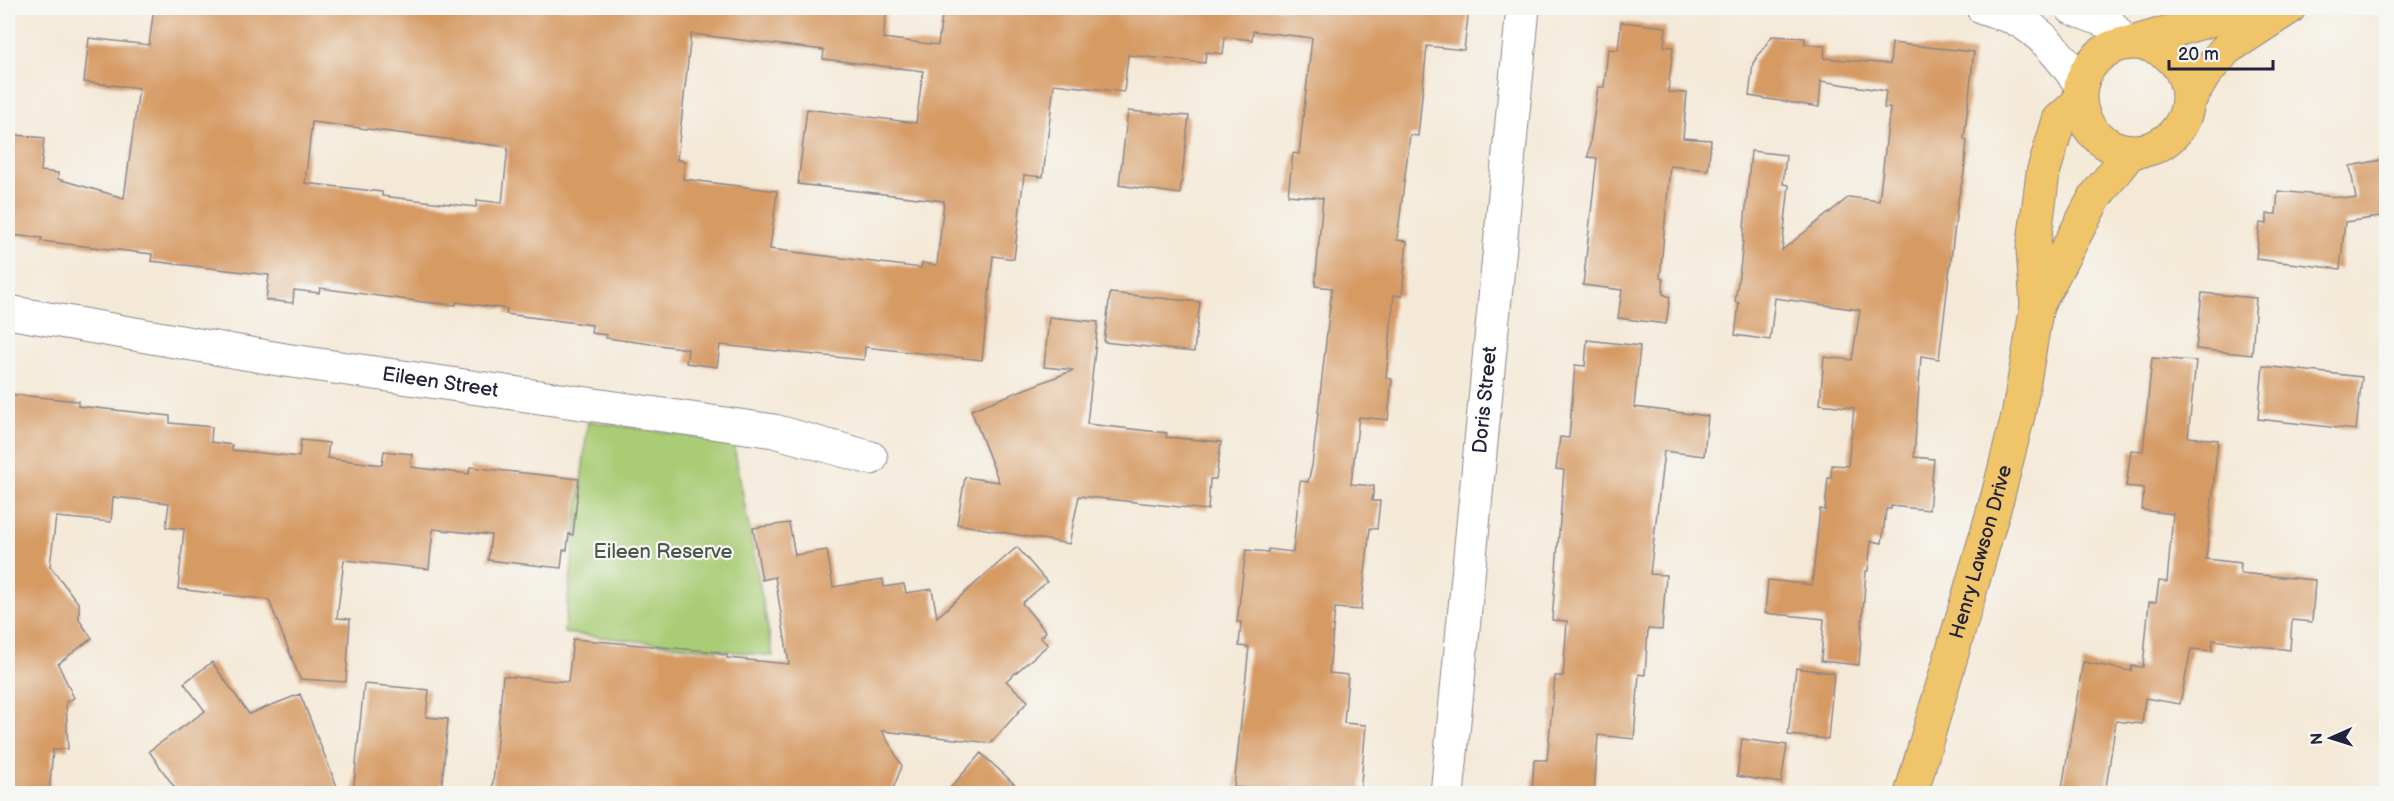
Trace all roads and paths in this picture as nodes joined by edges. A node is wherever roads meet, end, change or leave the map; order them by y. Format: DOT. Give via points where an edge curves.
graph roads {
  1 [pos="1523,8"];
  2 [pos="1983,8"];
  3 [pos="2072,8"];
  4 [pos="2251,8"];
  5 [pos="2289,8"];
  6 [pos="2130,42"];
  7 [pos="2080,93"];
  8 [pos="2188,102"];
  9 [pos="2131,151"];
  10 [pos="2037,306"];
  11 [pos="8,312"];
  12 [pos="871,458"];
  13 [pos="1447,794"];
  14 [pos="1911,794"];
  1 -- 13 [label="street, Doris Street"];
  2 -- 7 [label="street" via="2014,18 2036,32 2054,49"];
  3 -- 6 [label="street" via="2108,21"];
  4 -- 6 [label="main road"];
  5 -- 8 [label="main road" via="2226,49"];
  6 -- 7 [label="main road" via="2113,46 2092,61"];
  6 -- 8 [label="main road" via="2152,45 2168,54 2187,84"];
  7 -- 9 [label="main road" via="2085,121 2096,136 2112,147"];
  7 -- 10 [label="main road, Henry Lawson Drive" via="2059,120 2043,173 2033,250"];
  8 -- 9 [label="main road" via="2182,122 2169,138 2151,148"];
  9 -- 10 [label="main road, Henry Lawson Drive" via="2095,197"];
  10 -- 14 [label="main road, Henry Lawson Drive" via="2006,465"];
  11 -- 12 [label="street, Eileen Street" via="326,366 774,431"];
}
